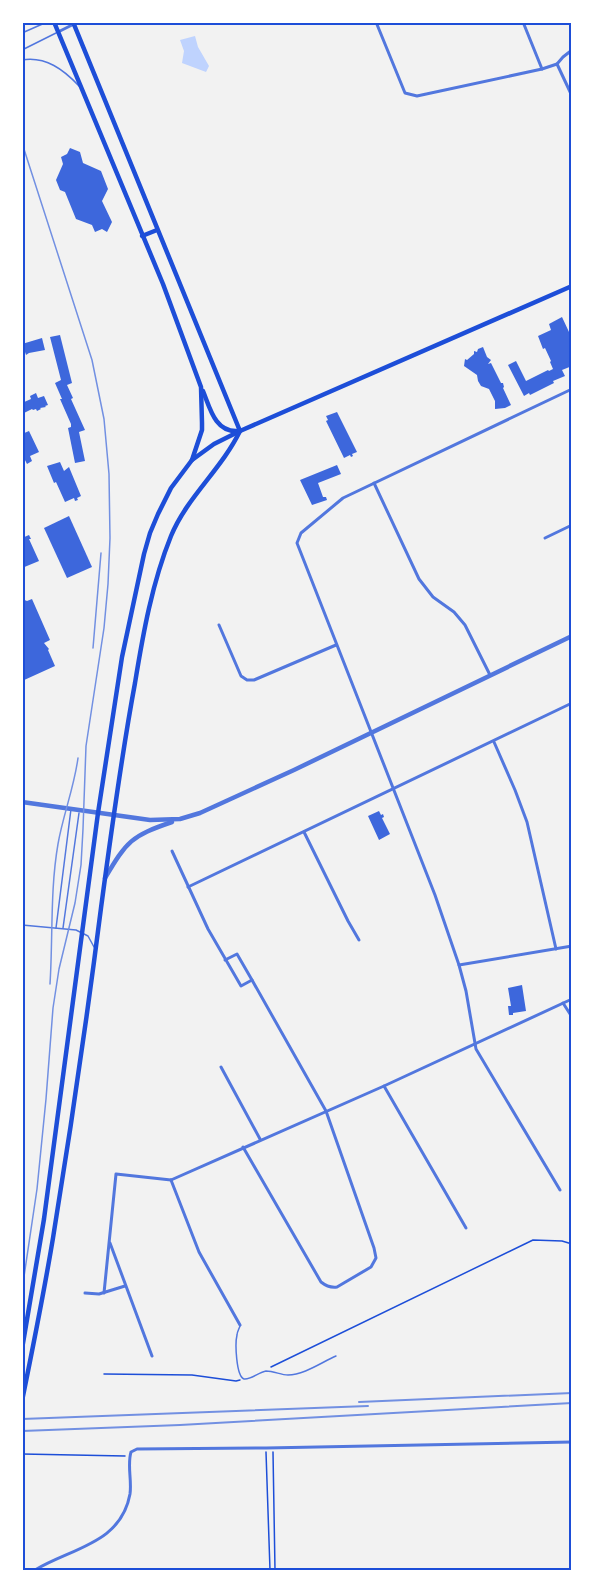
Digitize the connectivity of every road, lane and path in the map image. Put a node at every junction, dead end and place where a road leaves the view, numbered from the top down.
1 (47, 22) edge
2 (54, 22) edge
3 (376, 22) edge
4 (523, 22) edge
5 (75, 23) edge
6 (58, 32) junction
7 (22, 33) edge
8 (22, 50) edge
9 (572, 50) edge
10 (22, 60) edge
11 (557, 64) junction
12 (542, 69) junction
13 (81, 89) junction
14 (572, 96) edge
15 (157, 230) junction
16 (142, 237) junction
17 (572, 286) edge
18 (201, 387) junction
19 (572, 389) edge
20 (240, 431) junction
21 (192, 460) junction
22 (374, 483) junction
23 (572, 525) edge
24 (545, 538) dead end
25 (219, 625) dead end
26 (572, 636) edge
27 (336, 645) junction
28 (489, 675) junction
29 (570, 704) edge
30 (572, 711) edge
31 (370, 733) junction
32 (494, 741) junction
33 (393, 789) junction
34 (22, 802) edge
35 (71, 809) junction
36 (79, 811) junction
37 (98, 813) junction
38 (114, 815) junction
39 (180, 819) junction
40 (304, 832) junction
41 (172, 851) dead end
42 (105, 878) junction
43 (188, 887) junction
44 (22, 925) edge
45 (56, 928) junction
46 (63, 928) junction
47 (82, 932) junction
48 (359, 940) dead end
49 (572, 946) edge
50 (556, 949) junction
51 (95, 954) junction
52 (225, 960) junction
53 (459, 965) junction
54 (252, 980) junction
55 (572, 999) edge
56 (563, 1003) junction
57 (572, 1017) edge
58 (476, 1044) junction
59 (221, 1067) dead end
60 (384, 1086) junction
61 (326, 1111) junction
62 (260, 1139) junction
63 (243, 1147) junction
64 (171, 1180) junction
65 (560, 1190) dead end
66 (466, 1228) dead end
67 (110, 1241) junction
68 (572, 1244) edge
69 (125, 1286) junction
70 (85, 1293) dead end
71 (104, 1293) junction
72 (240, 1325) joint
73 (22, 1349) edge
74 (152, 1356) dead end
75 (336, 1356) dead end
76 (262, 1372) junction
77 (104, 1374) dead end
78 (244, 1378) junction
79 (22, 1401) edge
80 (572, 1442) edge
81 (266, 1448) junction
82 (273, 1448) junction
83 (22, 1454) edge
84 (129, 1456) junction
85 (36, 1570) edge
86 (270, 1570) edge
87 (275, 1570) edge

1 - 7 lane
2 - 6 main road
3 - 12 street
4 - 12 street
5 - 6 street
5 - 15 main road
6 - 8 lane
6 - 13 main road
9 - 11 street
10 - 13 lane
11 - 12 street
11 - 14 street
13 - 16 main road
15 - 16 main road
15 - 20 main road
16 - 18 main road
17 - 20 main road
18 - 20 main road
18 - 21 main road
19 - 22 street
20 - 21 main road
20 - 38 main road
21 - 37 main road
22 - 27 street
22 - 28 street
23 - 24 street
25 - 27 street
26 - 28 street
27 - 31 street
28 - 31 street
29 - 30 street
29 - 32 street
31 - 33 street
31 - 39 street
32 - 33 street
32 - 50 street
33 - 40 street
33 - 53 street
34 - 35 street
35 - 36 street
35 - 45 lane
36 - 37 street
36 - 46 lane
37 - 38 street
37 - 47 main road
38 - 39 street
38 - 42 main road
39 - 42 street
40 - 43 street
40 - 48 street
41 - 43 street
42 - 51 main road
43 - 52 street
44 - 45 lane
45 - 46 lane
46 - 47 lane
47 - 51 lane
47 - 73 main road
49 - 50 street
50 - 53 street
51 - 79 main road
52 - 54 street
52 - 54 street
53 - 58 street
54 - 61 street
55 - 56 street
56 - 57 street
56 - 58 street
58 - 60 street
58 - 65 street
59 - 62 street
60 - 61 street
60 - 66 street
61 - 62 street
61 - 63 street
62 - 63 street
63 - 64 street
64 - 67 street
64 - 72 street
67 - 69 street
67 - 71 street
68 - 76 path
69 - 71 street
69 - 74 street
70 - 71 street
72 - 78 lane
75 - 76 lane
76 - 78 lane
77 - 78 path
80 - 82 street
81 - 82 street
81 - 84 street
81 - 86 path
82 - 87 path
83 - 84 path
84 - 85 street

